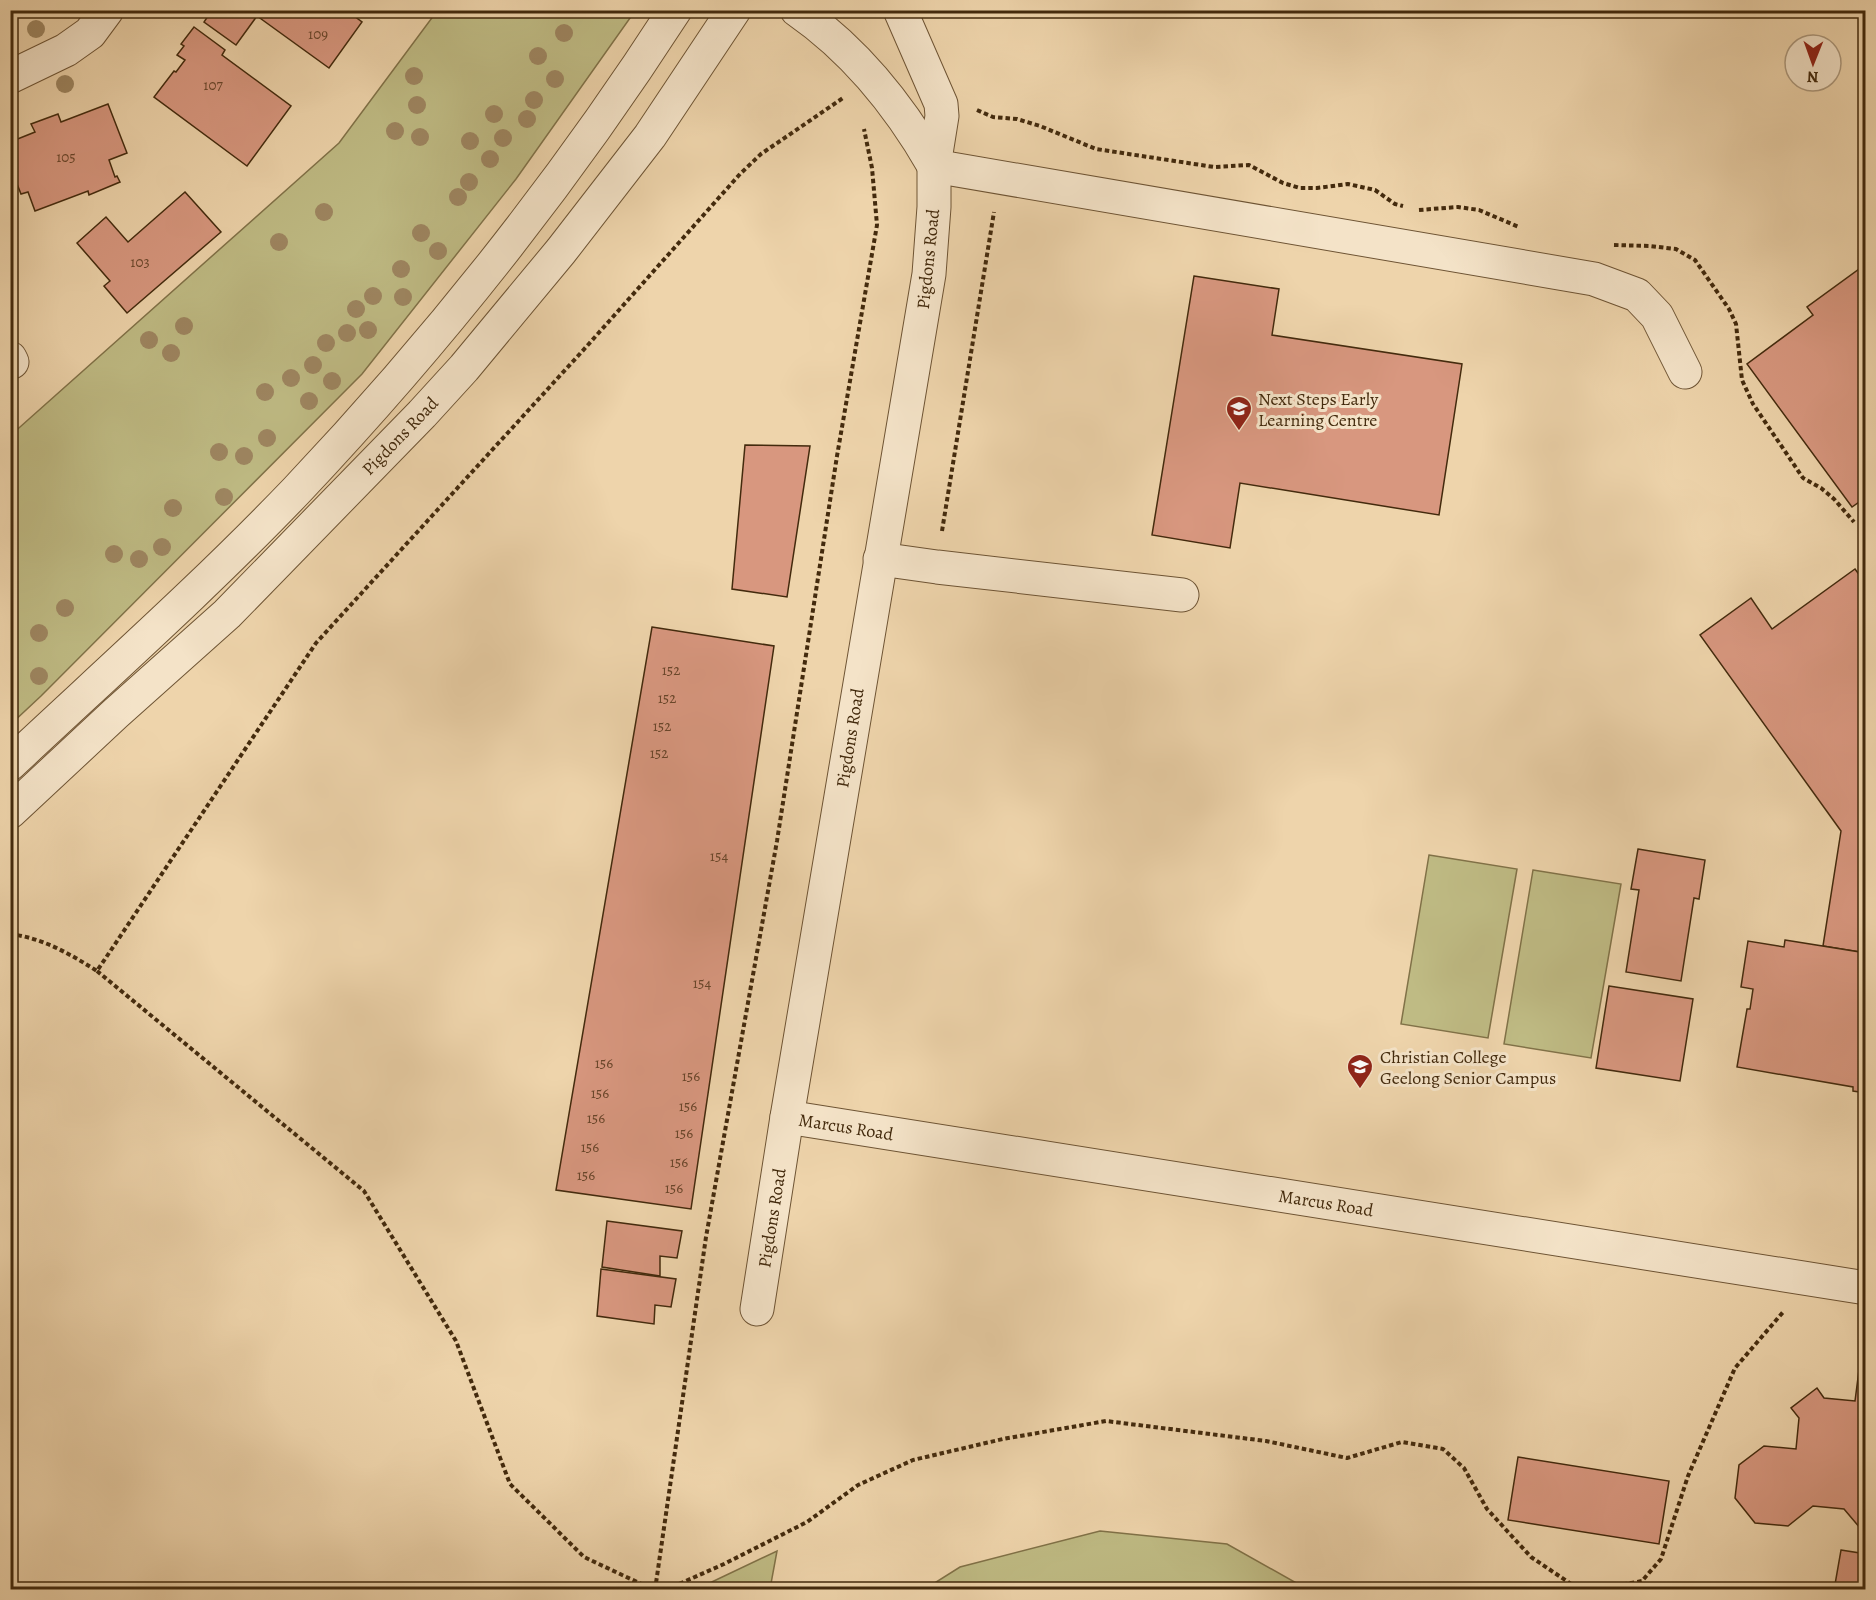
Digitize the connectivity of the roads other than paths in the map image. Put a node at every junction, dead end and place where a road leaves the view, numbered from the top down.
1 (107, 10) edge
2 (675, 10) edge
3 (734, 10) edge
4 (798, 10) edge
5 (900, 10) edge
6 (10, 77) edge
7 (934, 166) junction
8 (1684, 372) dead end
9 (880, 559) junction
10 (1182, 595) dead end
11 (10, 764) edge
12 (10, 812) edge
13 (787, 1117) junction
14 (1866, 1288) edge
15 (758, 1310) dead end

1 - 6 street
2 - 11 street
3 - 12 street, Pigdons Road
4 - 7 street
5 - 7 street, Pigdons Road
7 - 8 street
7 - 9 street, Pigdons Road
9 - 10 street
9 - 13 street, Pigdons Road
13 - 14 street, Marcus Road
13 - 15 street, Pigdons Road

